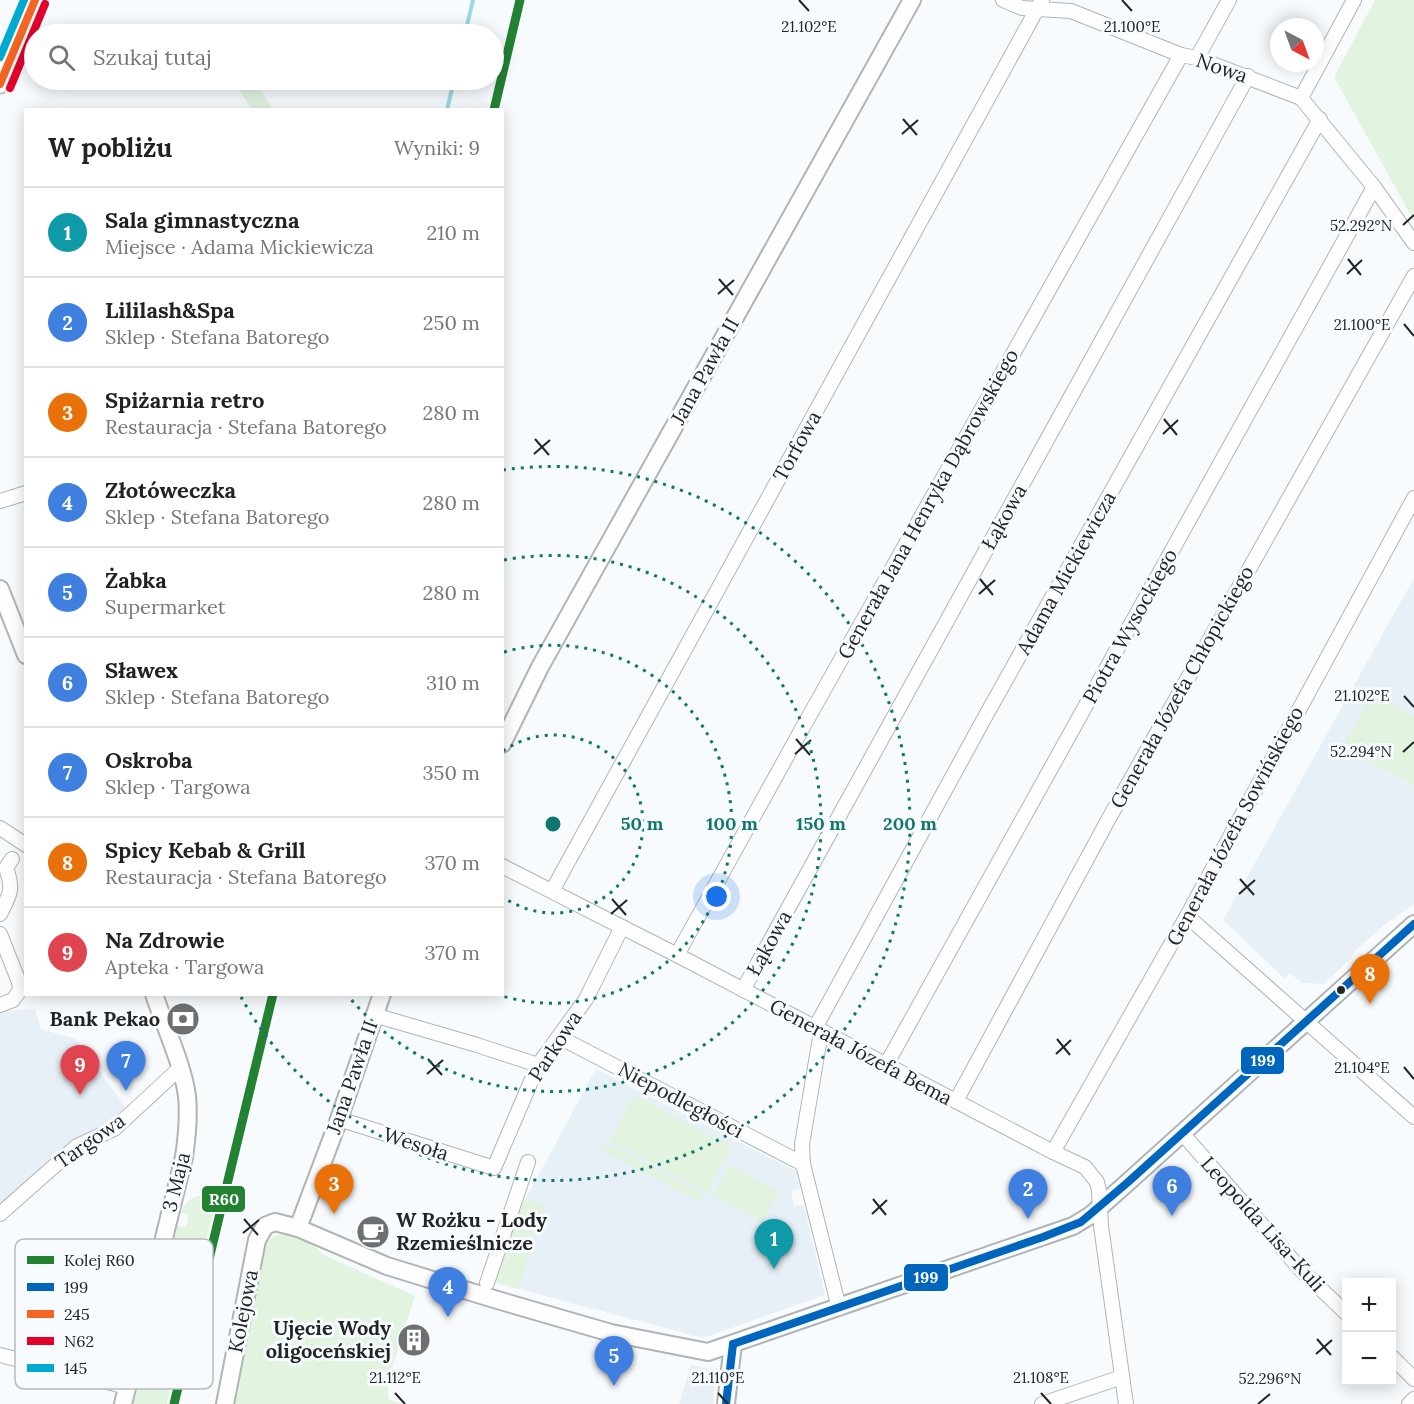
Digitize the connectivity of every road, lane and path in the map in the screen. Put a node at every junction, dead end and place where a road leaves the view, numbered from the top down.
1 (34, 0) edge
2 (912, 0) edge
3 (1003, 0) edge
4 (1229, 0) edge
5 (1354, 0) edge
6 (1040, 4) edge
7 (1181, 55) junction
8 (1197, 58) junction
9 (1248, 76) junction
10 (1, 79) edge
11 (1302, 98) junction
12 (1320, 119) junction
13 (1374, 187) junction
14 (1414, 243) edge
15 (1414, 276) edge
16 (24, 494) edge
17 (1414, 498) edge
18 (0, 501) edge
19 (0, 589) edge
20 (24, 650) edge
21 (504, 740) edge
22 (0, 828) edge
23 (24, 844) edge
24 (12, 859) dead end
25 (504, 867) edge
26 (552, 891) junction
27 (0, 914) edge
28 (1187, 916) junction
29 (1414, 924) edge
30 (622, 927) junction
31 (0, 934) edge
32 (677, 955) junction
33 (743, 990) junction
34 (155, 996) edge
35 (381, 996) edge
36 (0, 1005) edge
37 (374, 1015) junction
38 (1305, 1022) junction
39 (818, 1030) junction
40 (559, 1037) junction
41 (538, 1065) junction
42 (886, 1065) junction
43 (180, 1068) junction
44 (956, 1101) junction
45 (1414, 1117) edge
46 (339, 1119) junction
47 (1182, 1133) junction
48 (1053, 1152) junction
49 (528, 1162) dead end
50 (803, 1164) junction
51 (494, 1168) joint
52 (1100, 1206) junction
53 (0, 1214) edge
54 (298, 1228) junction
55 (164, 1239) edge
56 (487, 1283) dead end
57 (838, 1308) junction
58 (1342, 1308) edge
59 (733, 1344) junction
60 (0, 1355) edge
61 (15, 1359) edge
62 (1396, 1361) edge
63 (1122, 1377) junction
64 (1414, 1379) edge
65 (127, 1389) edge
66 (1414, 1399) edge
67 (123, 1404) edge
68 (225, 1404) edge
69 (726, 1404) edge
70 (1042, 1404) edge
71 (1126, 1404) edge
72 (1409, 1404) edge

1 - 10 main road
2 - 21 street, Jana Pawła II
3 - 6 street, Nowa
4 - 8 street
5 - 11 street
6 - 7 street, Nowa
6 - 26 street, Torfowa
7 - 8 street, Nowa
7 - 32 street, Generała Jana Henryka Dąbrowskiego
8 - 9 street, Nowa
9 - 11 street, Nowa
9 - 33 street, Łąkowa
11 - 12 street, Nowa
12 - 13 street, Nowa
12 - 39 street, Adama Mickiewicza
13 - 14 street, Nowa
13 - 42 street, Piotra Wysockiego
15 - 44 street, Generała Józefa Chłopickiego
16 - 18 street
17 - 28 street, Generała Józefa Sowińskiego
19 - 20 street
22 - 23 street
24 - 27 street
25 - 26 street, Generała Józefa Bema
26 - 30 street, Generała Józefa Bema
28 - 38 street
28 - 48 street, Generała Józefa Sowińskiego
29 - 38 street
30 - 32 street, Generała Józefa Bema
30 - 40 street, Parkowa
31 - 36 street
32 - 33 street, Generała Józefa Bema
33 - 39 street, Generała Józefa Bema
34 - 43 street, 3 Maja
35 - 37 street, Jana Pawła II
37 - 41 street
37 - 46 street, Jana Pawła II
38 - 45 street
38 - 47 street
39 - 42 street, Generała Józefa Bema
39 - 50 street, Adama Mickiewicza
40 - 41 street, Parkowa
40 - 50 street, Niepodległości
41 - 51 street, Parkowa
42 - 44 street, Generała Józefa Bema
43 - 53 street, Targowa
43 - 55 street, 3 Maja
44 - 48 street, Generała Józefa Bema
46 - 51 street, Wesoła
46 - 54 street, Jana Pawła II
47 - 52 street
47 - 58 street, Leopolda Lisa-Kuli
48 - 52 street, Generała Józefa Bema
49 - 56 street
50 - 57 street, Adama Mickiewicza
52 - 57 street
52 - 63 street, Generała Józefa Bema
54 - 59 street
54 - 68 street, Kolejowa
57 - 59 street
59 - 69 street
60 - 61 street
62 - 64 street
63 - 70 street
63 - 71 street, Generała Józefa Bema
65 - 67 street, 3 Maja
66 - 72 street

